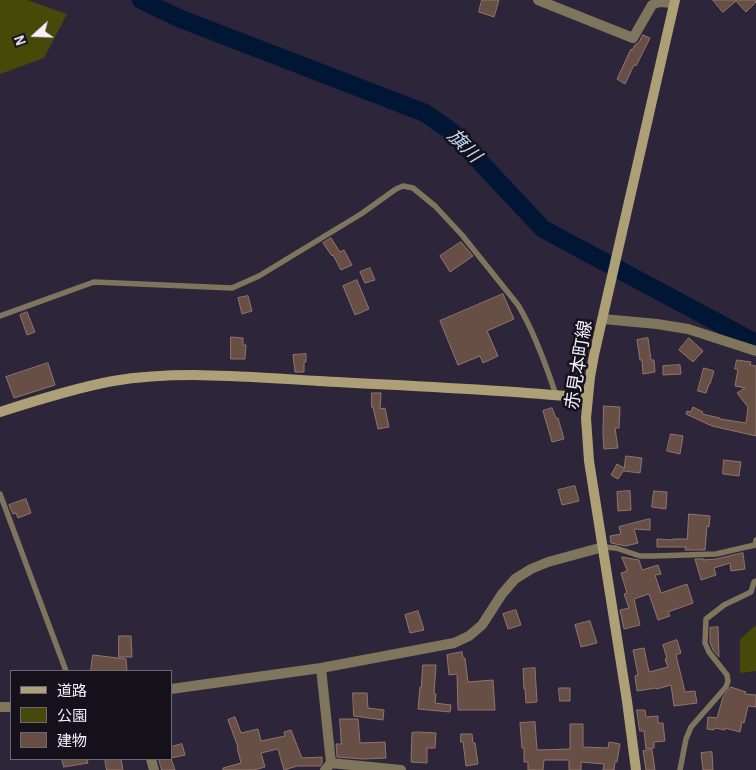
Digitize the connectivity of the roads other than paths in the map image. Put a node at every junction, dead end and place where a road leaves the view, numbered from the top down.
1 (538, 0) edge
2 (674, 1) edge
3 (0, 316) edge
4 (603, 319) junction
5 (756, 351) edge
6 (556, 395) junction
7 (587, 398) junction
8 (0, 412) edge
9 (0, 494) edge
10 (756, 540) edge
11 (603, 547) junction
12 (756, 581) edge
13 (321, 668) junction
14 (66, 670) edge
15 (172, 688) edge
16 (328, 767) edge
17 (402, 770) edge
18 (636, 770) edge
19 (680, 770) edge

1 - 2 street
2 - 4 main road, 赤見本町線
3 - 6 lane
4 - 5 street
4 - 7 main road, 赤見本町線
6 - 7 main road
6 - 8 main road
7 - 11 main road, 赤見本町線
9 - 14 lane
10 - 11 lane
11 - 13 street
11 - 18 main road, 赤見本町線
12 - 19 lane
13 - 15 street
13 - 16 street
16 - 17 street

